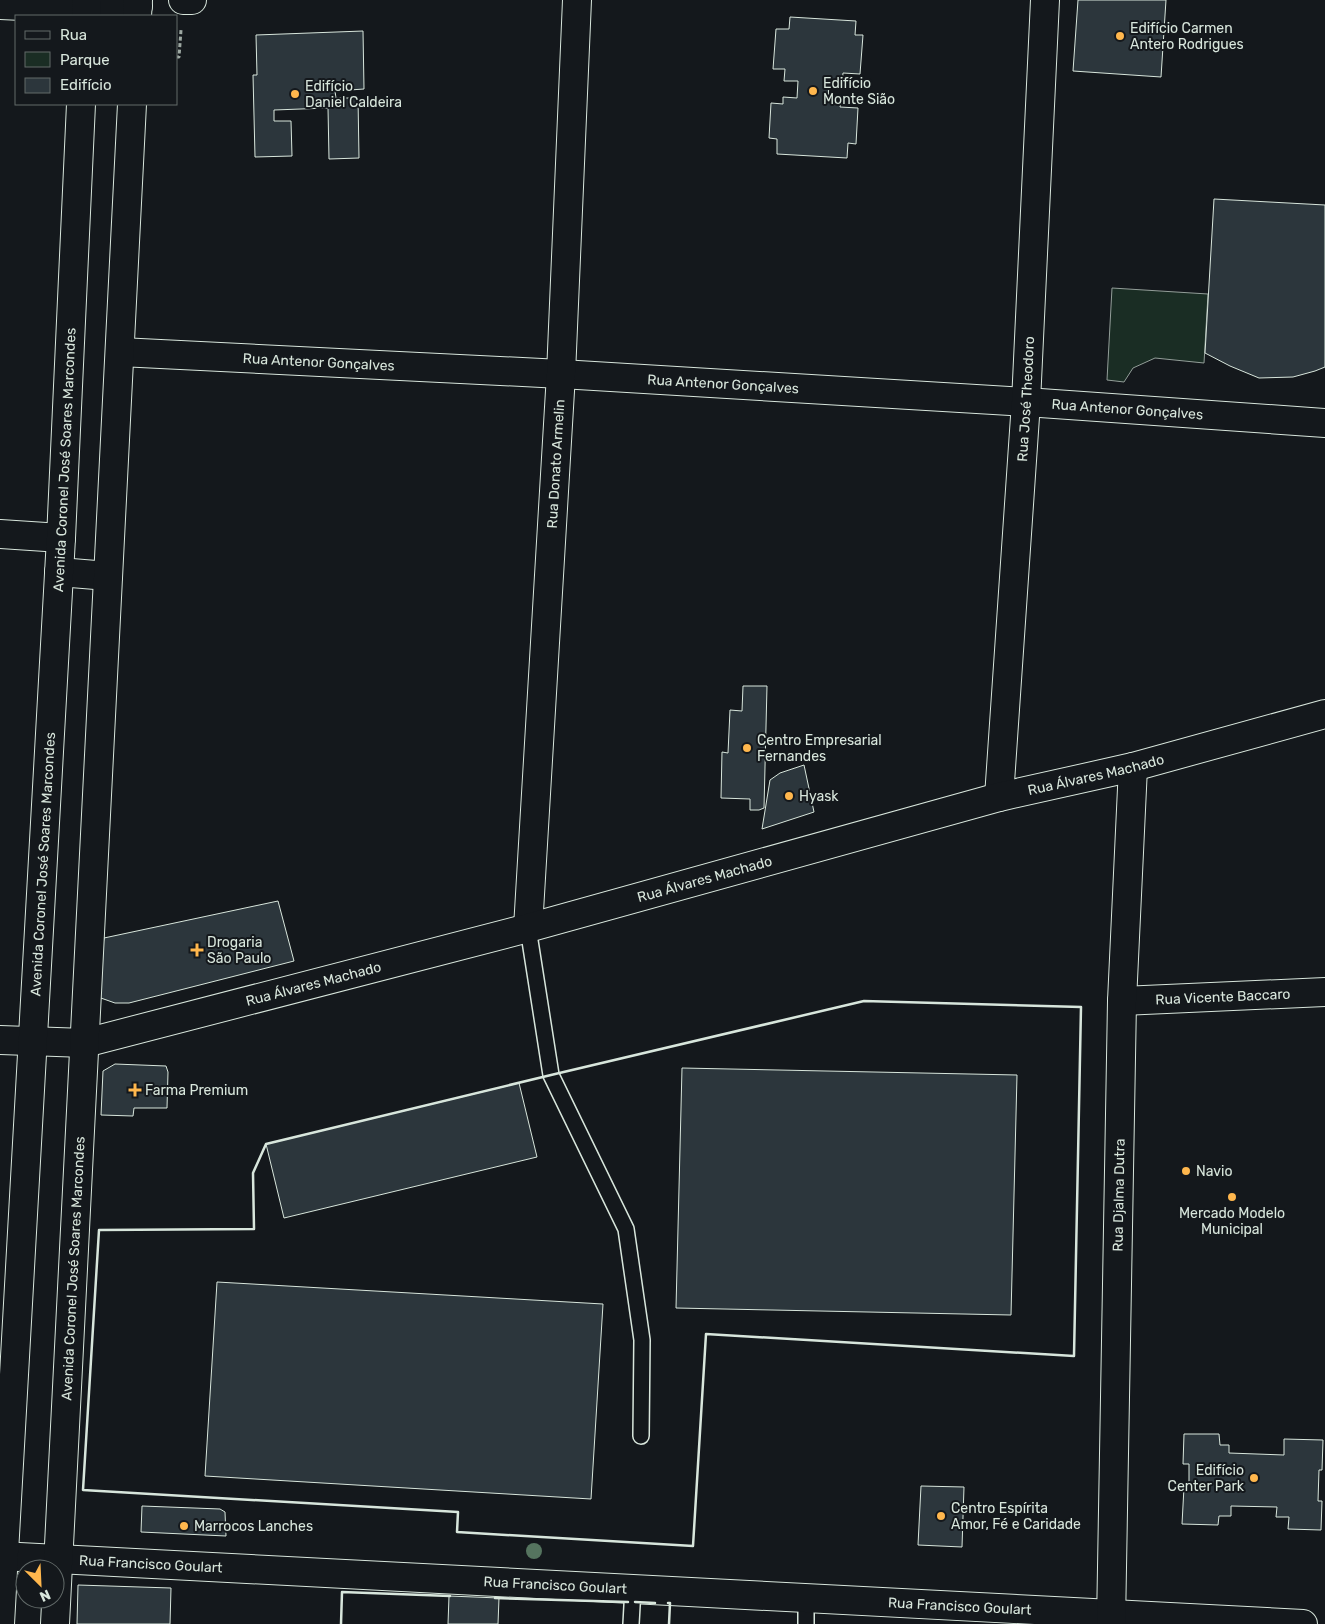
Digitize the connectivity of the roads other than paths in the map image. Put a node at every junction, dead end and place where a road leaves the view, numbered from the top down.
1 (183, 0) edge
2 (192, 0) edge
3 (577, 0) edge
4 (1045, 0) edge
5 (0, 5) edge
6 (138, 7) edge
7 (87, 9) edge
8 (81, 105) edge
9 (132, 105) edge
10 (120, 352) junction
11 (561, 374) junction
12 (1026, 402) junction
13 (1325, 423) edge
14 (0, 534) edge
15 (61, 538) junction
16 (59, 572) junction
17 (108, 576) junction
18 (1325, 714) edge
19 (1133, 767) junction
20 (999, 797) junction
21 (528, 928) junction
22 (1325, 992) edge
23 (1122, 1001) junction
24 (0, 1040) edge
25 (32, 1041) junction
26 (85, 1043) junction
27 (641, 1436) dead end
28 (2, 1556) edge
29 (58, 1558) junction
30 (633, 1588) junction
31 (806, 1611) edge
32 (1111, 1619) edge
33 (0, 1624) edge
34 (55, 1624) edge
35 (632, 1624) edge
36 (1303, 1624) edge

1 - 2 street
3 - 11 street, Rua Donato Armelin
4 - 12 street, Rua José Theodoro
5 - 7 street
6 - 7 street
8 - 15 street, Avenida Coronel José Soares Marcondes
9 - 10 street, Avenida Coronel José Soares Marcondes
10 - 11 street, Rua Antenor Gonçalves
10 - 17 street, Avenida Coronel José Soares Marcondes
11 - 12 street, Rua Antenor Gonçalves
11 - 21 street, Rua Donato Armelin
12 - 13 street, Rua Antenor Gonçalves
12 - 20 street, Rua José Theodoro
14 - 15 street
15 - 16 street, Avenida Coronel José Soares Marcondes
16 - 17 street
16 - 25 street, Avenida Coronel José Soares Marcondes
17 - 26 street, Avenida Coronel José Soares Marcondes
18 - 19 street, Rua Álvares Machado
19 - 20 street, Rua Álvares Machado
19 - 23 street, Rua Djalma Dutra
20 - 21 street, Rua Álvares Machado
21 - 26 street, Rua Álvares Machado
21 - 27 lane
22 - 23 street, Rua Vicente Baccaro
23 - 32 street, Rua Djalma Dutra
24 - 25 street, Rua Álvares Machado
25 - 26 street, Rua Álvares Machado
25 - 28 street, Avenida Coronel José Soares Marcondes
26 - 29 street, Avenida Coronel José Soares Marcondes
28 - 29 street, Rua Francisco Goulart
28 - 33 street, Avenida Coronel José Soares Marcondes
29 - 30 street, Rua Francisco Goulart
29 - 34 street, Avenida Coronel José Soares Marcondes
30 - 31 street, Rua Francisco Goulart
30 - 35 lane
31 - 32 street, Rua Francisco Goulart
32 - 36 street, Rua Francisco Goulart

